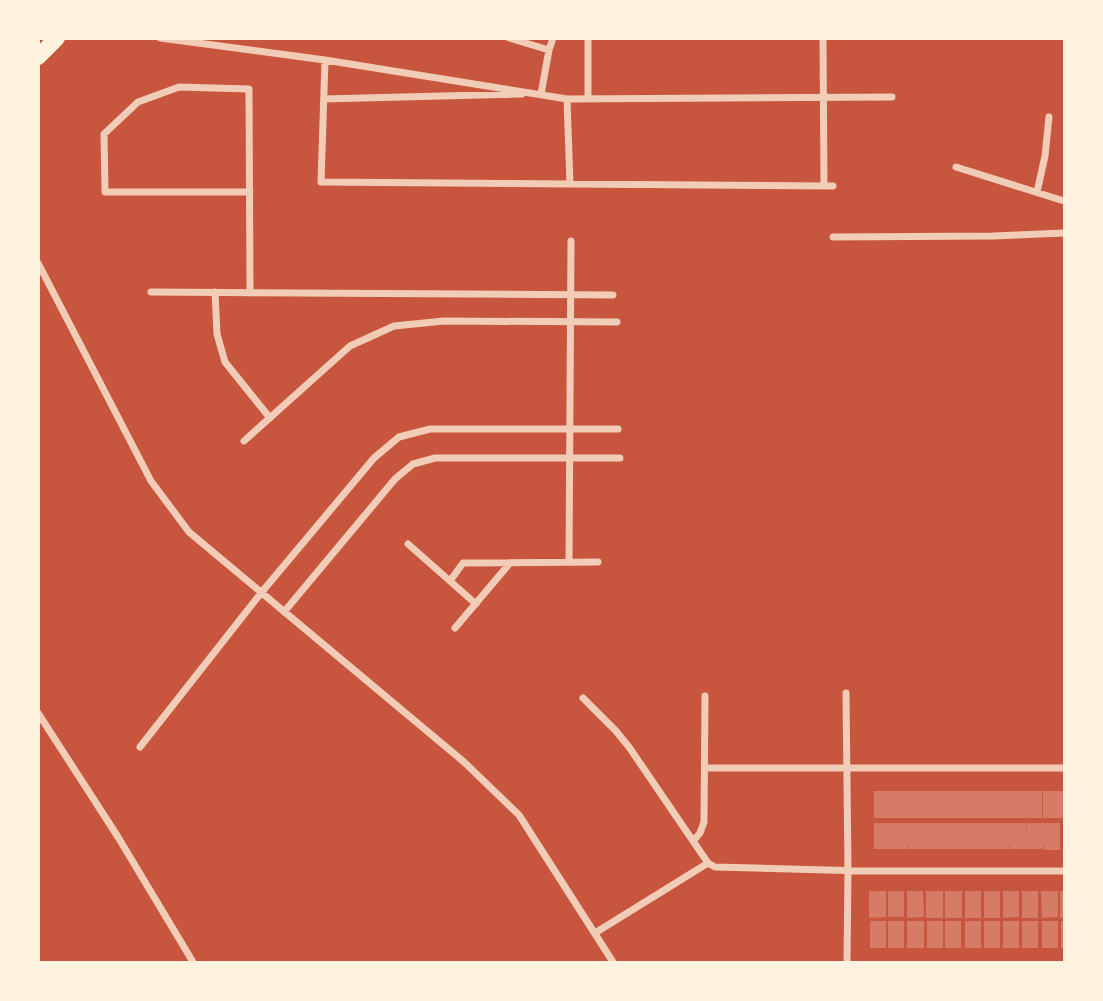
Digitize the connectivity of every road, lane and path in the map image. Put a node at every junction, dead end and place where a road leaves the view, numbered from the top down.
1 (57, 38) edge
2 (160, 38) edge
3 (509, 38) edge
4 (553, 38) edge
5 (588, 38) edge
6 (823, 38) edge
7 (549, 50) junction
8 (38, 57) edge
9 (325, 60) junction
10 (541, 94) junction
11 (892, 97) dead end
12 (824, 98) junction
13 (324, 99) junction
14 (567, 99) junction
15 (588, 99) junction
16 (1049, 117) dead end
17 (956, 167) dead end
18 (570, 184) junction
19 (250, 192) junction
20 (1037, 192) junction
21 (1065, 201) edge
22 (1065, 233) edge
23 (833, 237) dead end
24 (571, 241) dead end
25 (38, 262) edge
26 (151, 292) dead end
27 (215, 292) junction
28 (250, 293) junction
29 (570, 295) junction
30 (613, 295) dead end
31 (570, 321) junction
32 (617, 322) dead end
33 (270, 418) junction
34 (570, 429) junction
35 (618, 429) dead end
36 (244, 441) dead end
37 (569, 458) junction
38 (620, 458) dead end
39 (408, 544) dead end
40 (569, 562) junction
41 (598, 562) dead end
42 (510, 563) junction
43 (450, 581) junction
44 (261, 593) junction
45 (476, 604) junction
46 (284, 612) junction
47 (455, 628) dead end
48 (846, 693) dead end
49 (705, 696) dead end
50 (583, 698) dead end
51 (38, 713) edge
52 (141, 747) dead end
53 (705, 768) junction
54 (1065, 768) edge
55 (846, 769) junction
56 (694, 840) junction
57 (708, 863) junction
58 (848, 870) junction
59 (1065, 871) edge
60 (595, 933) junction
61 (193, 962) edge
62 (614, 962) edge
63 (847, 962) edge

1 - 8 main road
2 - 9 street
3 - 7 street
4 - 7 street
5 - 15 street
6 - 12 street
7 - 10 street
9 - 10 street
9 - 13 street
10 - 13 street
10 - 14 street
11 - 12 street
12 - 15 street
12 - 18 street
13 - 18 street
14 - 15 street
14 - 18 street
16 - 20 street
17 - 20 street
19 - 19 street
19 - 28 street
20 - 21 street
22 - 23 street
24 - 29 street
25 - 44 street
26 - 27 street
27 - 28 street
27 - 33 street
28 - 29 street
29 - 30 street
29 - 31 street
31 - 32 street
31 - 33 street
31 - 34 street
33 - 36 street
34 - 35 street
34 - 37 street
34 - 44 street
37 - 38 street
37 - 40 street
37 - 46 street
39 - 43 street
40 - 41 street
40 - 42 street
42 - 43 street
42 - 45 street
43 - 45 street
44 - 46 street
44 - 52 street
45 - 47 street
46 - 60 street
48 - 55 street
49 - 53 street
50 - 56 street
51 - 61 street
53 - 55 street
53 - 56 street
54 - 55 street
55 - 58 street
56 - 57 street
57 - 58 street
57 - 60 street
58 - 59 street
58 - 63 street
60 - 62 street

